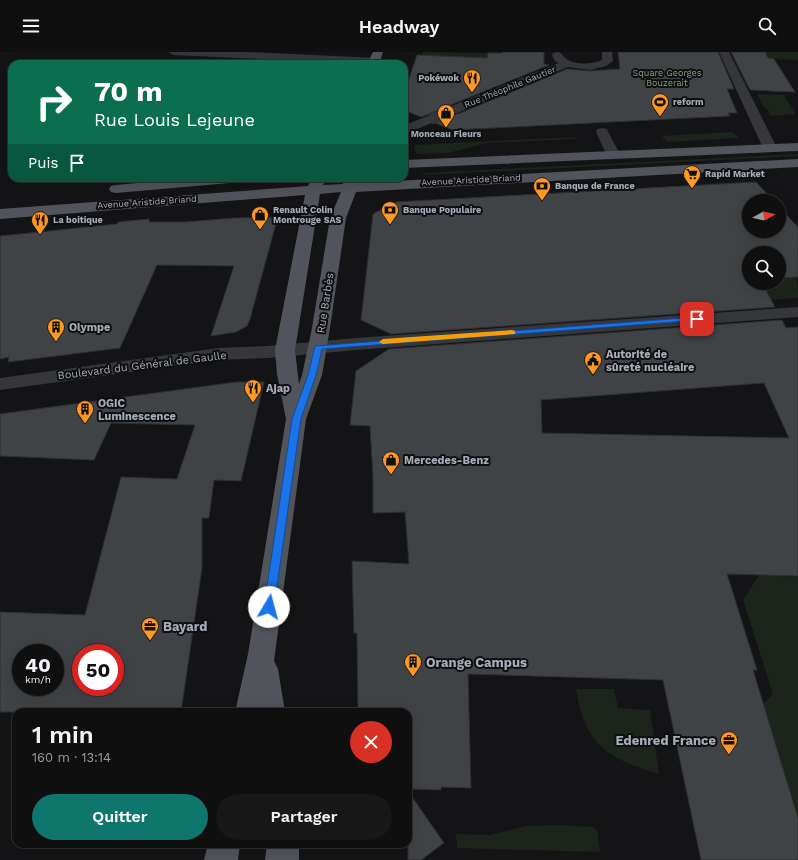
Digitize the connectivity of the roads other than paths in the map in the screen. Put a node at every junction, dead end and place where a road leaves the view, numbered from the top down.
1 (173, 52) edge
2 (557, 52) edge
3 (606, 52) edge
4 (724, 52) edge
5 (376, 59) edge
6 (567, 64) junction
7 (453, 110) tunnel mouth
8 (430, 119) tunnel mouth
9 (410, 128) dead end
10 (602, 132) dead end
11 (798, 147) edge
12 (770, 148) junction
13 (613, 154) junction
14 (798, 163) edge
15 (408, 164) edge
16 (408, 172) edge
17 (408, 179) edge
18 (197, 182) edge
19 (318, 182) edge
20 (350, 182) edge
21 (99, 191) dead end
22 (84, 193) dead end
23 (0, 202) edge
24 (0, 214) edge
25 (798, 312) edge
26 (318, 347) junction
27 (285, 350) junction
28 (0, 384) edge
29 (296, 419) junction
30 (262, 654) junction
31 (251, 708) edge
32 (269, 708) edge
33 (223, 848) edge
34 (283, 848) edge
35 (221, 860) edge
36 (282, 860) edge

1 - 5 street
2 - 6 street, Rue Théophile Gautier
3 - 6 street, Rue Théophile Gautier
4 - 12 street
6 - 7 street, Rue Théophile Gautier
8 - 9 street
10 - 13 street
11 - 12 main road, Avenue Aristide Briand
12 - 13 main road, Avenue Aristide Briand
13 - 15 main road, Avenue Aristide Briand
13 - 16 main road
14 - 17 main road, Avenue Aristide Briand
18 - 21 main road, Avenue Aristide Briand
19 - 24 main road, Avenue Aristide Briand
19 - 27 main road, Rue Barbès
20 - 26 main road, Rue Barbès
22 - 23 main road, Avenue Aristide Briand
25 - 26 street, Boulevard du Général de Gaulle
26 - 27 street, Boulevard du Général de Gaulle
26 - 29 main road, Rue Barbès
27 - 28 street, Boulevard du Général de Gaulle
27 - 29 main road, Rue Barbès
29 - 30 main road, Rue Barbès
30 - 31 main road, Rue Barbès
30 - 32 main road, Rue Barbès
33 - 35 main road
34 - 36 main road

